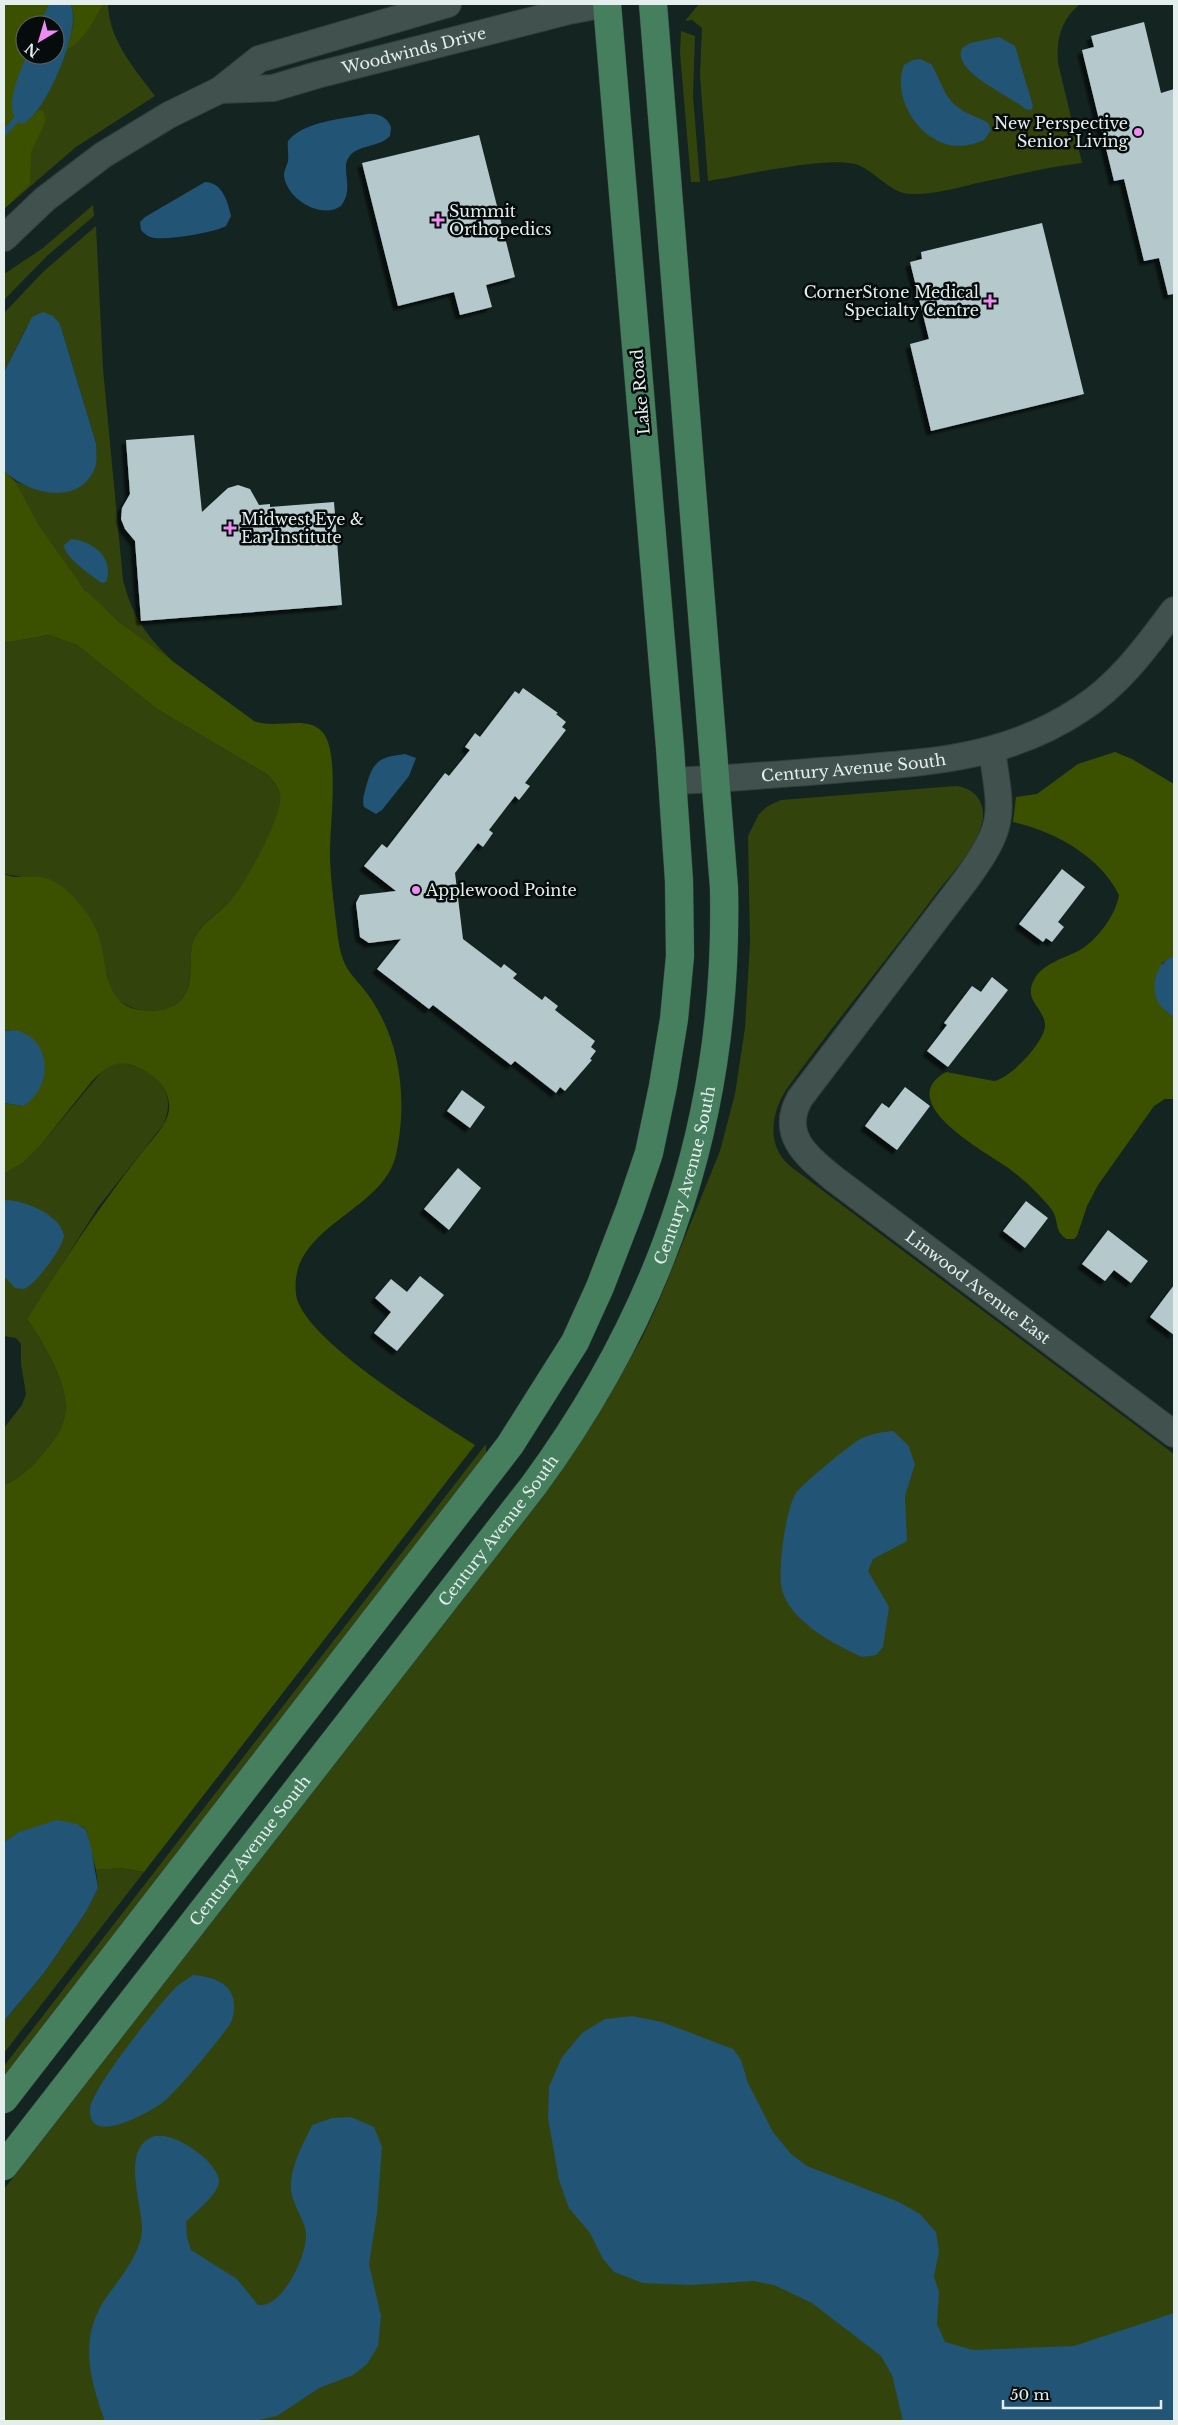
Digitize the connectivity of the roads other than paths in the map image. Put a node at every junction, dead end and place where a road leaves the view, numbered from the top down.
1 (448, 4) edge
2 (607, 4) edge
3 (653, 4) edge
4 (220, 90) junction
5 (4, 238) edge
6 (1174, 610) edge
7 (992, 750) junction
8 (716, 780) junction
9 (672, 781) junction
10 (1174, 1434) edge
11 (4, 2099) edge
12 (8, 2151) edge

1 - 4 street, Woodwinds Drive
2 - 4 street, Woodwinds Drive
2 - 9 main road, Lake Road
3 - 8 main road
4 - 5 street, Woodwinds Drive
6 - 7 street, Century Avenue South
7 - 8 street, Century Avenue South
7 - 10 street, Linwood Avenue East
8 - 9 street, Century Avenue South
8 - 12 main road, Century Avenue South
9 - 11 main road

